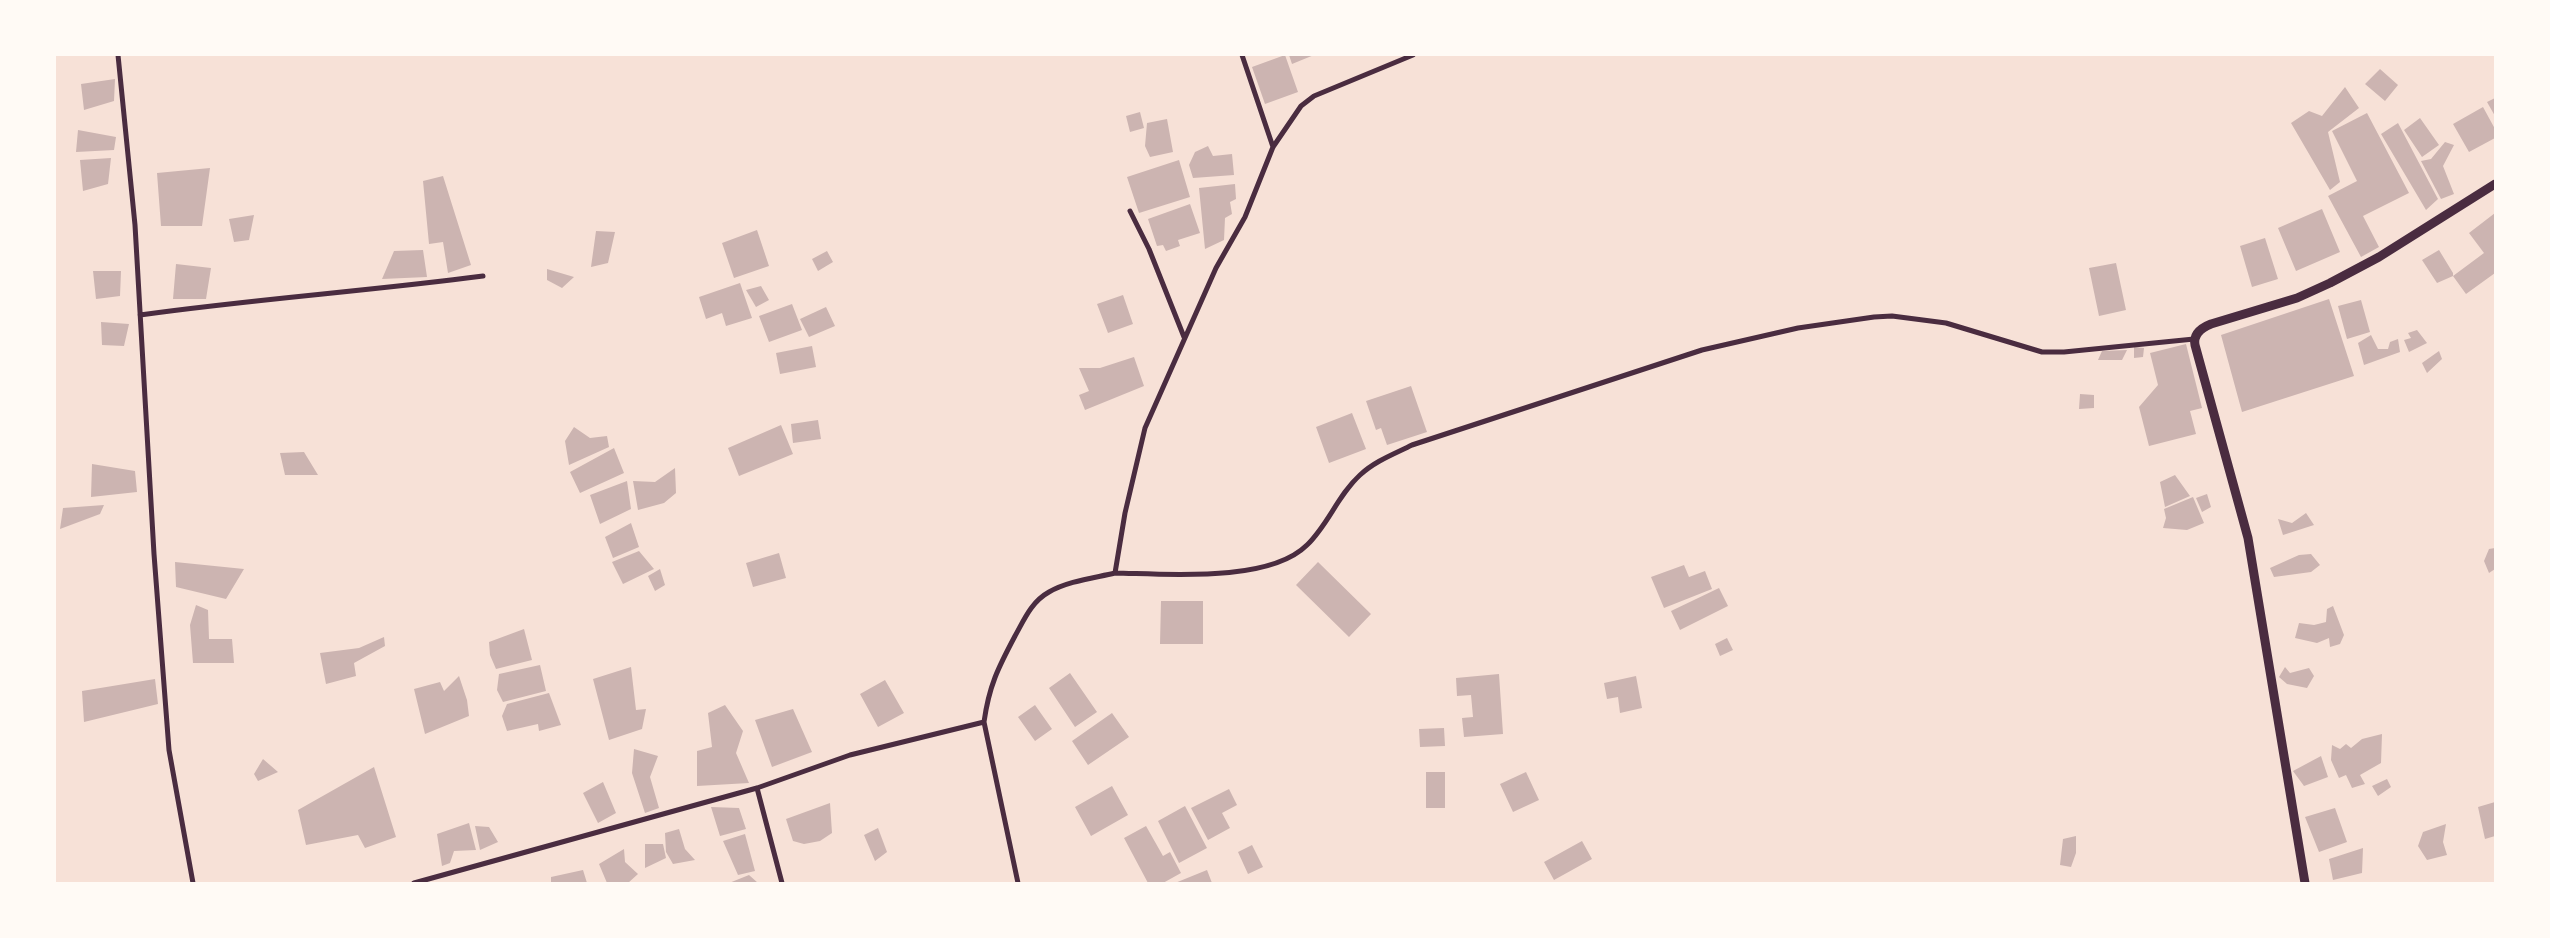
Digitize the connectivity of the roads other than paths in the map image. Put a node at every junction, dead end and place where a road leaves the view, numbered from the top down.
1 (118, 55) edge
2 (1242, 55) edge
3 (1413, 55) edge
4 (1273, 147) junction
5 (2495, 184) edge
6 (1130, 211) dead end
7 (483, 276) dead end
8 (140, 315) junction
9 (1184, 337) junction
10 (2194, 339) junction
11 (1115, 573) junction
12 (984, 722) junction
13 (757, 788) junction
14 (192, 883) edge
15 (414, 883) edge
16 (782, 883) edge
17 (1018, 883) edge
18 (2305, 883) edge

1 - 8 street
2 - 4 street
3 - 4 street
4 - 9 street
5 - 10 street
6 - 9 street
7 - 8 street
8 - 14 street
9 - 11 street
10 - 11 street
10 - 18 street
11 - 12 street
12 - 13 street
12 - 17 street
13 - 15 street
13 - 16 street

